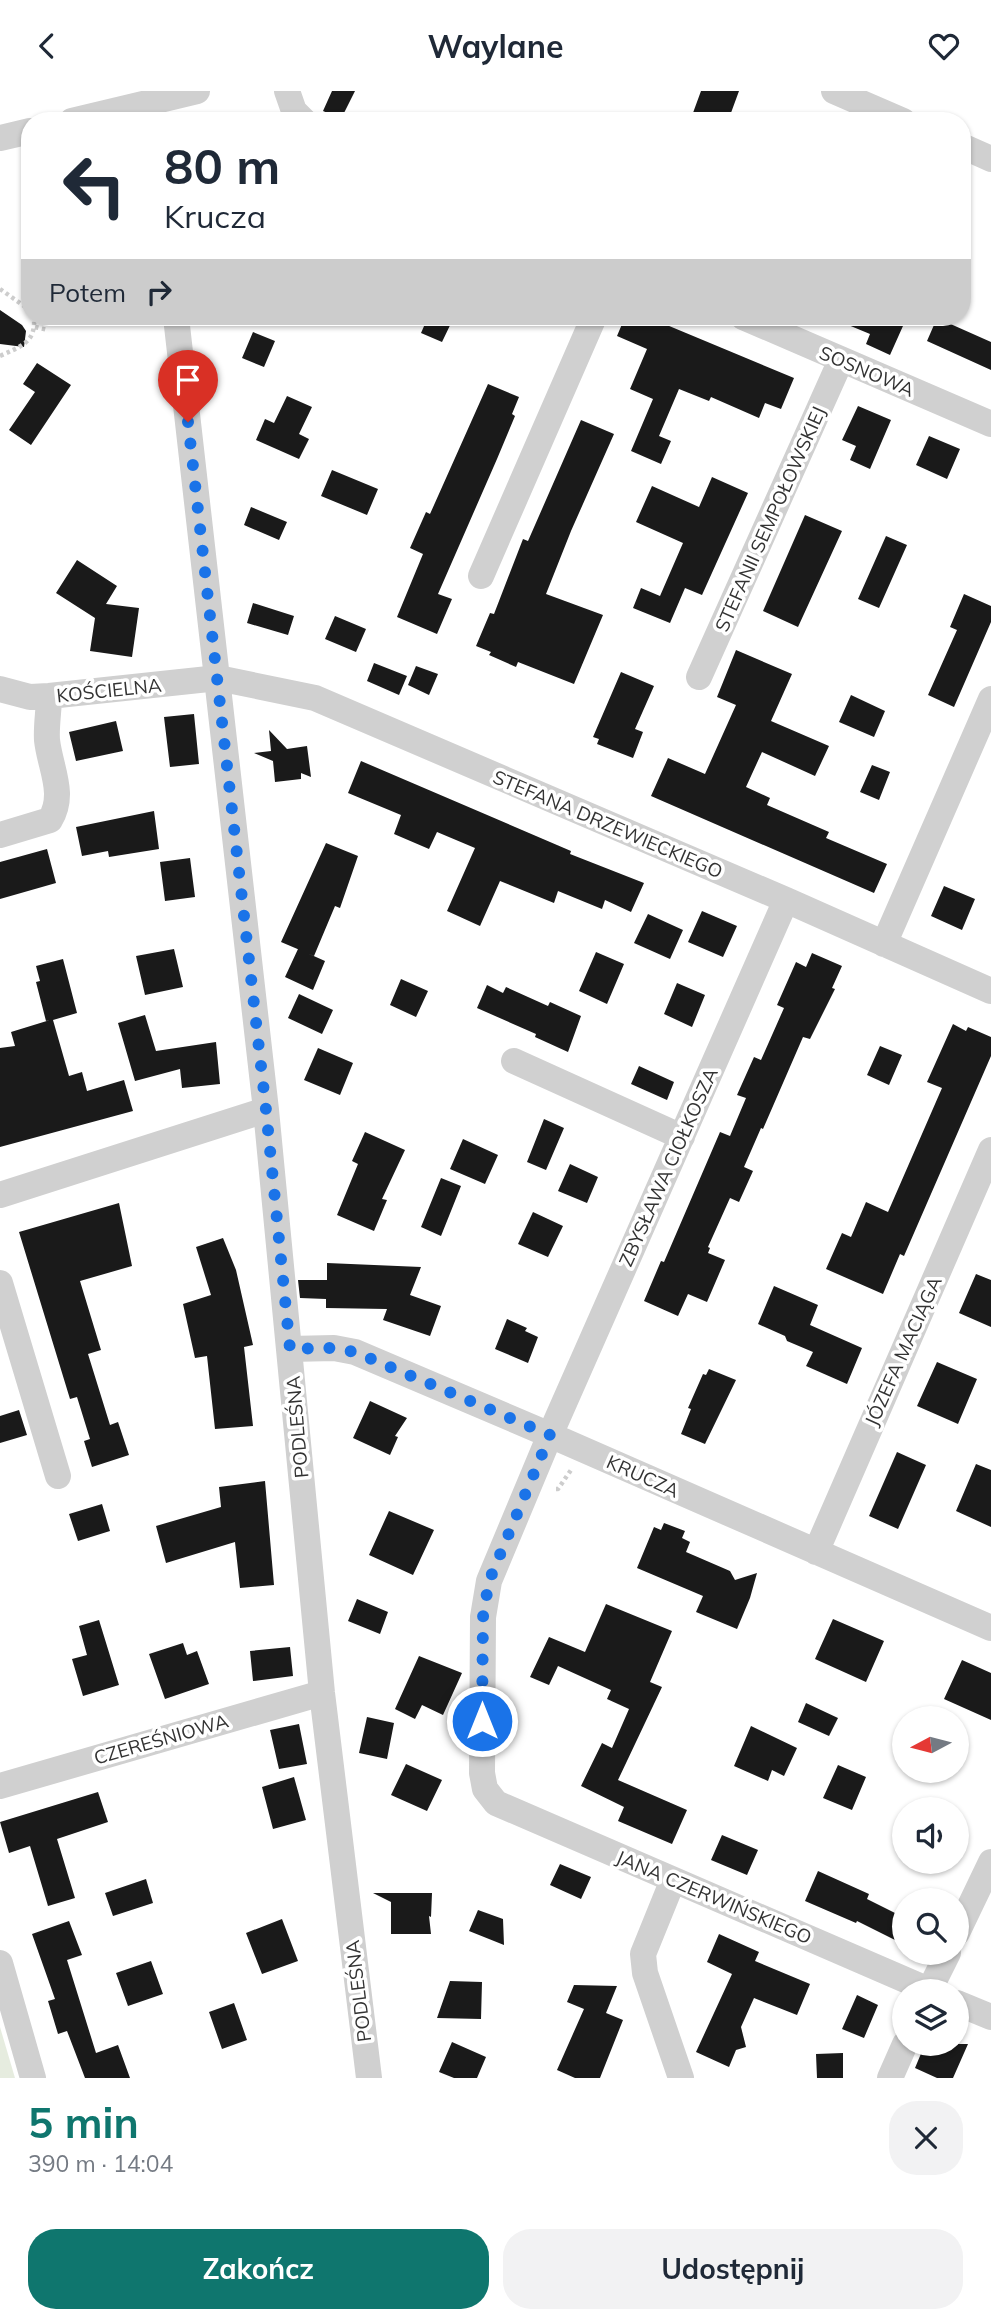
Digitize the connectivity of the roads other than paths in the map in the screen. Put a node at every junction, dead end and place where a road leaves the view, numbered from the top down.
1 (197, 91) edge
2 (287, 91) edge
3 (834, 91) edge
4 (139, 106) edge
5 (112, 112) edge
6 (295, 112) edge
7 (882, 112) edge
8 (21, 133) edge
9 (0, 138) edge
10 (971, 150) edge
11 (991, 159) edge
12 (177, 326) edge
13 (590, 326) edge
14 (764, 326) edge
15 (841, 360) junction
16 (991, 424) edge
17 (481, 576) dead end
18 (699, 677) dead end
19 (218, 678) junction
20 (0, 689) edge
21 (49, 696) junction
22 (991, 699) edge
23 (0, 835) edge
24 (786, 900) junction
25 (884, 944) junction
26 (991, 991) edge
27 (514, 1061) dead end
28 (266, 1110) junction
29 (682, 1137) junction
30 (991, 1150) edge
31 (0, 1195) edge
32 (0, 1283) edge
33 (290, 1349) junction
34 (550, 1435) junction
35 (58, 1476) dead end
36 (816, 1552) junction
37 (991, 1628) edge
38 (322, 1693) junction
39 (0, 1786) edge
40 (496, 1803) joint
41 (991, 1862) edge
42 (673, 1880) junction
43 (969, 1908) edge
44 (0, 1963) edge
45 (902, 1979) edge
46 (969, 2008) edge
47 (991, 2017) edge
48 (900, 2056) edge
49 (33, 2078) edge
50 (369, 2078) edge
51 (681, 2078) edge
52 (890, 2078) edge

1 - 4 street
2 - 6 street
3 - 7 street
4 - 5 street
8 - 9 street
10 - 11 street
12 - 19 street, PODLEŚNA
13 - 17 street
14 - 15 street, SOSNOWA
15 - 16 street, SOSNOWA
15 - 18 street, STEFANII SEMPOŁOWSKIEJ
19 - 21 street, KOŚCIELNA
19 - 24 street, STEFANA DRZEWIECKIEGO
19 - 28 street, PODLEŚNA
20 - 21 street, KOŚCIELNA
21 - 23 street
22 - 25 street
24 - 25 street, STEFANA DRZEWIECKIEGO
24 - 29 street, ZBYSŁAWA CIOŁKOSZA
25 - 26 street, STEFANA DRZEWIECKIEGO
27 - 29 street
28 - 31 street
28 - 33 street, PODLEŚNA
29 - 34 street, ZBYSŁAWA CIOŁKOSZA
30 - 36 street, JÓZEFA MACIĄGA
32 - 35 street
33 - 34 street, KRUCZA
33 - 38 street, PODLEŚNA
34 - 36 street, KRUCZA
34 - 40 street, ZBYSŁAWA CIOŁKOSZA
36 - 37 street, KRUCZA
38 - 39 street, CZEREŚNIOWA
38 - 50 street, PODLEŚNA
40 - 42 street, JANA CZERWIŃSKIEGO
41 - 43 street
42 - 45 street, JANA CZERWIŃSKIEGO
42 - 51 street
44 - 49 street
46 - 47 street
48 - 52 street

